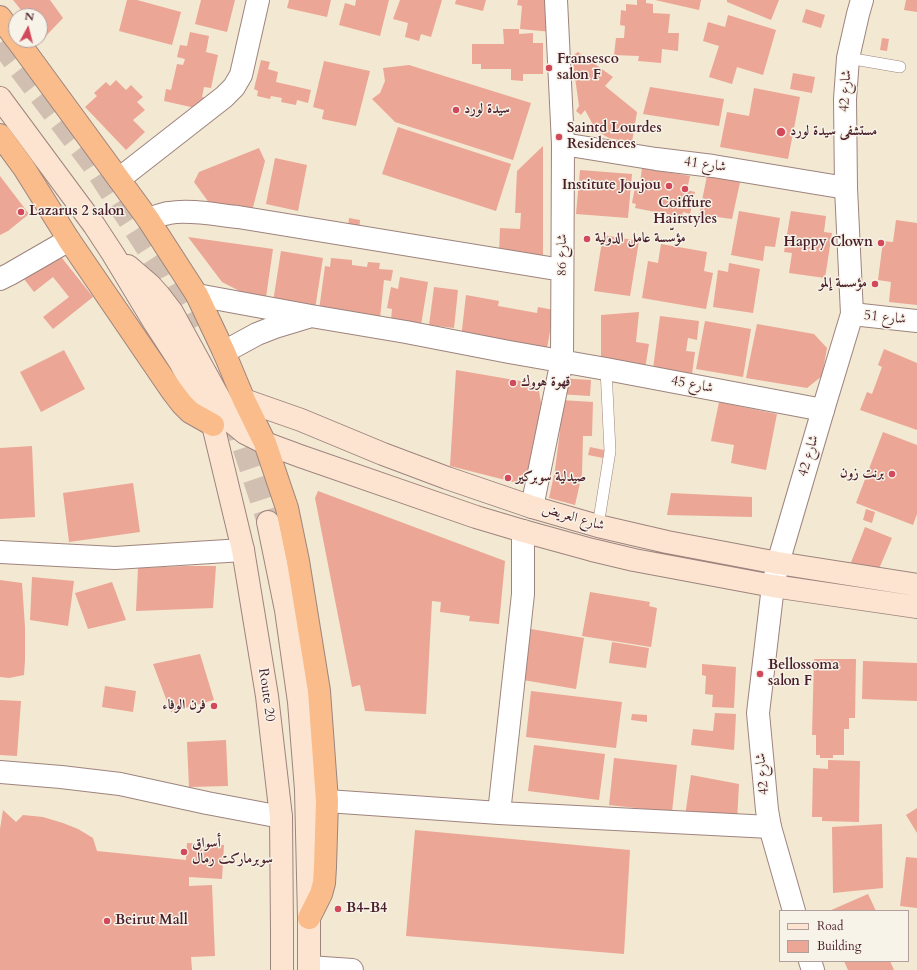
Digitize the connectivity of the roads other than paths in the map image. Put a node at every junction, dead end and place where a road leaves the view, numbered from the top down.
1 (258, 0) edge
2 (556, 0) edge
3 (862, 0) edge
4 (0, 17) edge
5 (8, 28) edge
6 (23, 48) edge
7 (848, 58) junction
8 (900, 67) dead end
9 (0, 98) edge
10 (0, 135) edge
11 (563, 144) junction
12 (118, 179) junction
13 (846, 188) junction
14 (148, 219) junction
15 (68, 240) junction
16 (113, 254) junction
17 (562, 270) junction
18 (0, 279) edge
19 (197, 295) junction
20 (852, 314) junction
21 (311, 316) junction
22 (917, 321) edge
23 (224, 352) junction
24 (562, 360) junction
25 (606, 369) junction
26 (244, 400) junction
27 (823, 410) junction
28 (213, 425) junction
29 (265, 443) junction
30 (532, 507) junction
31 (268, 522) tunnel mouth
32 (598, 526) junction
33 (523, 531) junction
34 (243, 550) junction
35 (0, 552) edge
36 (778, 563) junction
37 (917, 585) edge
38 (773, 586) junction
39 (917, 607) edge
40 (0, 772) edge
41 (327, 801) junction
42 (499, 813) junction
43 (280, 817) junction
44 (770, 828) junction
45 (794, 910) edge
46 (309, 918) junction
47 (309, 968) edge
48 (282, 970) edge
49 (352, 970) edge

1 - 12 street
2 - 11 street, شارع 86
3 - 7 street, شارع 42
4 - 5 highway
6 - 12 highway
7 - 8 lane
7 - 13 street, شارع 42
9 - 16 main road
10 - 15 highway
11 - 13 street, شارع 41
11 - 17 street, شارع 86
12 - 14 highway
13 - 20 street, شارع 42
14 - 17 street
14 - 19 highway
15 - 18 street
15 - 28 highway
16 - 28 main road, Route 20
16 - 29 main road, شارع العريض
17 - 24 street, شارع 86
19 - 21 street, شارع 45
19 - 23 highway
20 - 22 street, شارع 51
20 - 27 street, شارع 42
21 - 23 street
21 - 24 street, شارع 45
23 - 26 highway
24 - 25 street, شارع 45
24 - 30 street, شارع 86
25 - 27 street, شارع 45
25 - 32 lane
26 - 29 highway
26 - 30 main road, شارع العريض
27 - 36 street, شارع 42
28 - 34 main road, Route 20
29 - 33 main road, شارع العريض
29 - 41 highway
30 - 32 main road, شارع العريض
31 - 46 main road
32 - 36 main road, شارع العريض
33 - 38 main road, شارع العريض
33 - 42 street
34 - 35 street
34 - 43 main road, Route 20
36 - 37 main road, شارع العريض
36 - 38 street, شارع 42
38 - 39 main road, شارع العريض
38 - 44 street, شارع 42
40 - 43 street
41 - 42 street
41 - 46 highway
42 - 44 street
43 - 48 main road, Route 20
44 - 45 street, شارع 42
46 - 47 main road
47 - 49 street

